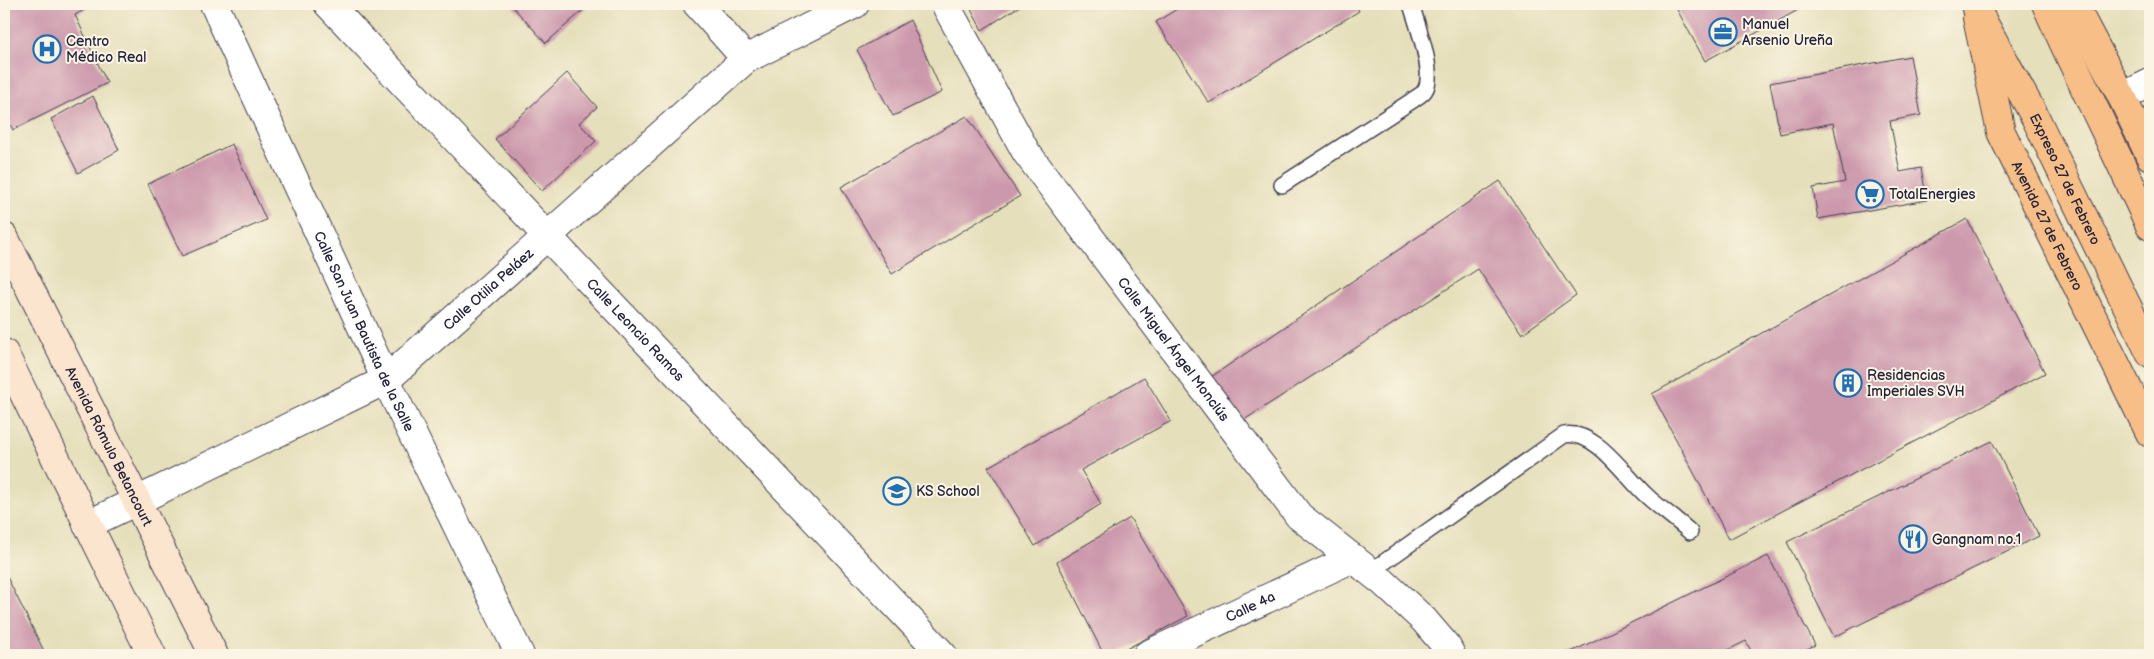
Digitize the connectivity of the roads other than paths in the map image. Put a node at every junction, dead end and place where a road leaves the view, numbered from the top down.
1 (214, 4) edge
2 (328, 4) edge
3 (697, 4) edge
4 (855, 4) edge
5 (945, 4) edge
6 (1411, 4) edge
7 (2046, 4) edge
8 (2068, 4) edge
9 (1976, 9) joint
10 (746, 59) junction
11 (2150, 83) edge
12 (2122, 97) junction
13 (2150, 156) edge
14 (1282, 185) dead end
15 (2150, 226) edge
16 (4, 237) edge
17 (548, 238) junction
18 (4, 353) edge
19 (2150, 353) edge
20 (386, 380) junction
21 (2150, 433) edge
22 (138, 500) junction
23 (87, 525) junction
24 (1690, 532) dead end
25 (1361, 565) junction
26 (152, 655) edge
27 (214, 655) edge
28 (520, 655) edge
29 (943, 655) edge
30 (1147, 655) edge
31 (1451, 655) edge

1 - 20 street, Calle San Juan Bautista de la Salle
2 - 17 street, Calle Leoncio Ramos
3 - 10 street
4 - 10 street, Calle Otilia Peláez
5 - 25 street, Calle Miguel Ángel Monclús
6 - 14 lane
7 - 15 main road
8 - 12 main road
9 - 19 main road, Expreso 27 de Febrero
9 - 21 main road, Avenida 27 de Febrero
10 - 17 street, Calle Otilia Peláez
11 - 12 street
12 - 13 main road
16 - 22 main road, Avenida Rómulo Betancourt
17 - 20 street, Calle Otilia Peláez
17 - 29 street, Calle Leoncio Ramos
18 - 23 main road
20 - 22 street, Calle Otilia Peláez
20 - 28 street, Calle San Juan Bautista de la Salle
22 - 23 street, Calle Otilia Peláez
22 - 27 main road, Avenida Rómulo Betancourt
23 - 26 main road
24 - 25 lane
25 - 30 street, Calle 4a
25 - 31 street, Calle Miguel Ángel Monclús

